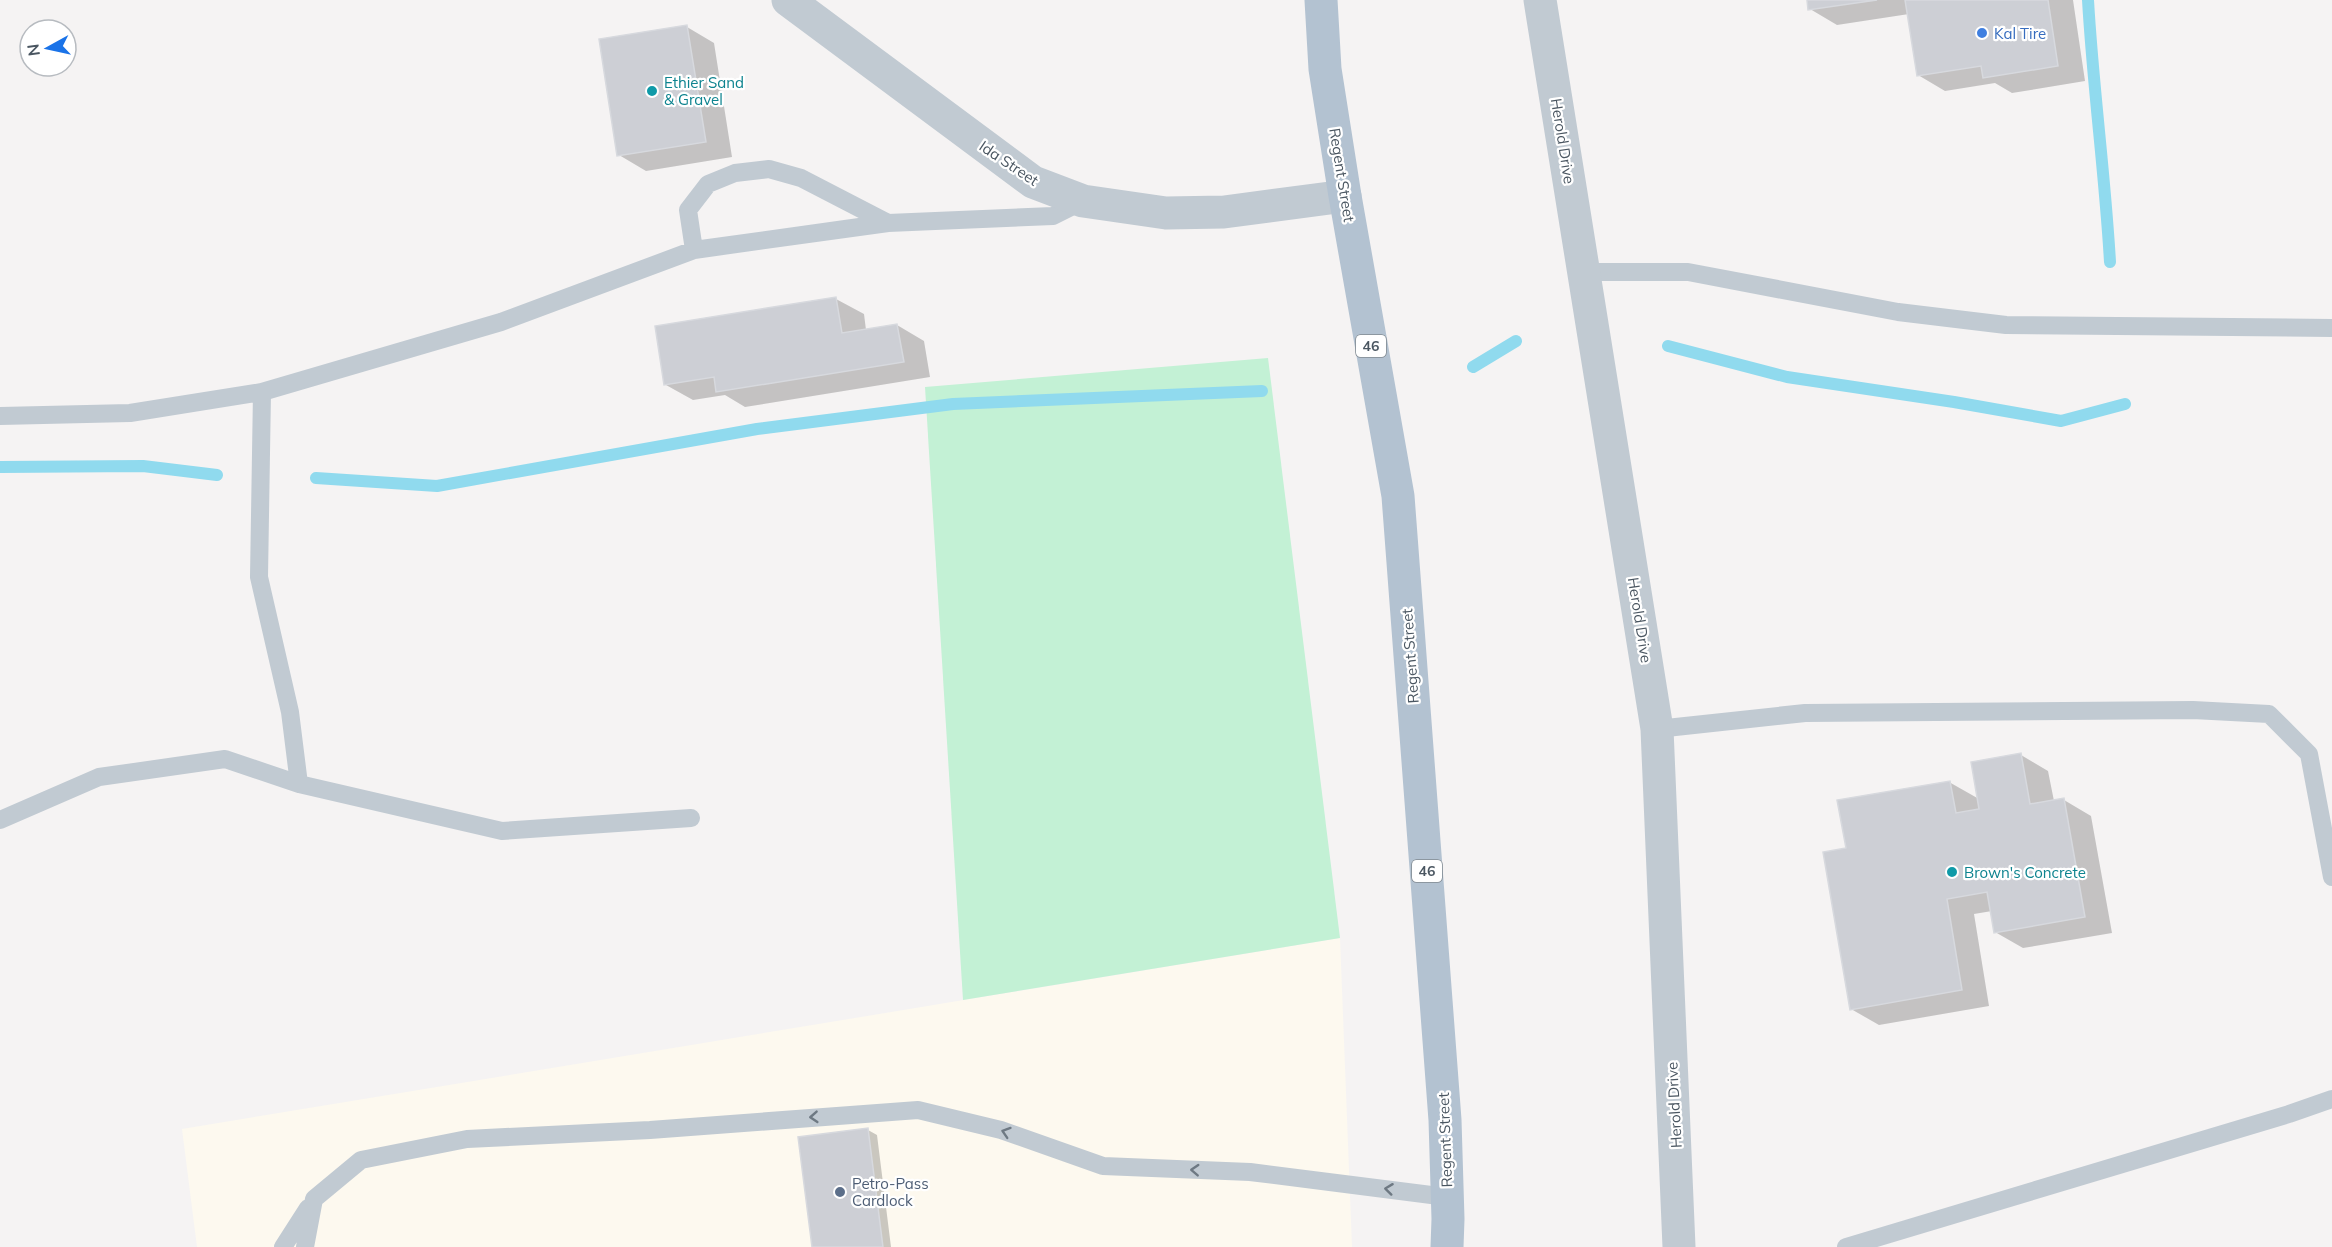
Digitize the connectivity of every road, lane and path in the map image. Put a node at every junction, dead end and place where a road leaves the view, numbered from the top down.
1 (788, 0) edge
2 (1301, 0) edge
3 (1321, 0) edge
4 (1540, 0) edge
5 (1325, 69) junction
6 (1345, 196) junction
7 (1083, 201) junction
8 (888, 223) junction
9 (694, 250) junction
10 (1584, 272) junction
11 (2332, 328) edge
12 (261, 392) junction
13 (0, 416) edge
14 (1657, 729) junction
15 (299, 784) junction
16 (691, 818) dead end
17 (0, 819) edge
18 (2330, 857) edge
19 (2332, 877) edge
20 (2332, 1099) edge
21 (1448, 1197) junction
22 (314, 1199) junction
23 (283, 1247) edge
24 (305, 1247) edge
25 (1447, 1247) edge
26 (1679, 1247) edge
27 (1846, 1247) edge

1 - 7 street, Ida Street
2 - 5 main road, Regent Street / 46
3 - 5 main road, Regent Street / 46
4 - 10 street, Herold Drive
5 - 6 main road, Regent Street / 46
6 - 7 street, Ida Street
6 - 21 main road, Regent Street / 46
7 - 8 lane
8 - 9 lane
8 - 9 lane
9 - 12 lane
10 - 11 lane
10 - 14 street, Herold Drive
12 - 13 lane
12 - 15 lane
14 - 18 lane
14 - 26 street, Herold Drive
15 - 16 lane
15 - 17 lane
18 - 19 lane
20 - 27 lane
21 -> 22 lane
21 - 25 main road, Regent Street / 46
22 - 23 lane
22 - 24 lane

